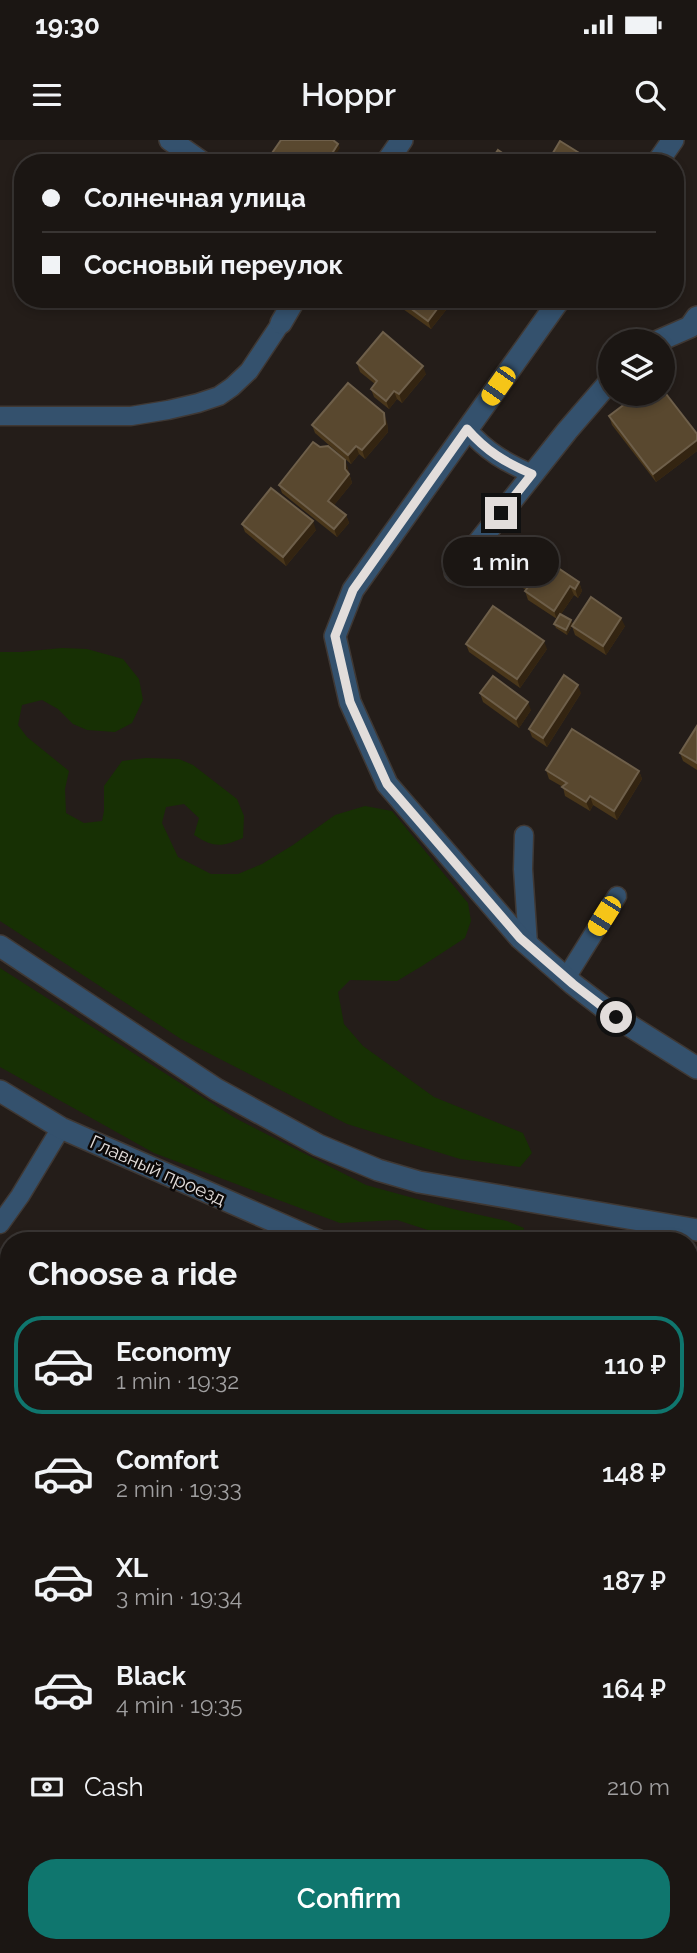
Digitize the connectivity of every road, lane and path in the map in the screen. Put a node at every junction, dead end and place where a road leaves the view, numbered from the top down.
1 (170, 140) edge
2 (190, 154) edge
3 (290, 308) edge
4 (554, 308) edge
5 (281, 323) joint
6 (695, 327) edge
7 (675, 335) edge
8 (598, 395) edge
9 (0, 416) edge
10 (467, 429) junction
11 (532, 474) junction
12 (455, 572) dead end
13 (524, 835) dead end
14 (617, 896) dead end
15 (528, 944) junction
16 (0, 946) edge
17 (566, 978) junction
18 (697, 1068) edge
19 (0, 1091) edge
20 (61, 1128) junction
21 (0, 1224) edge
22 (697, 1230) edge
23 (299, 1232) edge

1 - 2 street
3 - 5 street
4 - 10 street
5 - 9 lane
6 - 7 street
8 - 11 street
10 - 11 lane
10 - 15 street
11 - 12 street
13 - 15 lane
14 - 17 lane
15 - 17 street
16 - 22 street
17 - 18 street
19 - 20 street, Главный проезд
20 - 21 lane
20 - 23 street, Главный проезд

